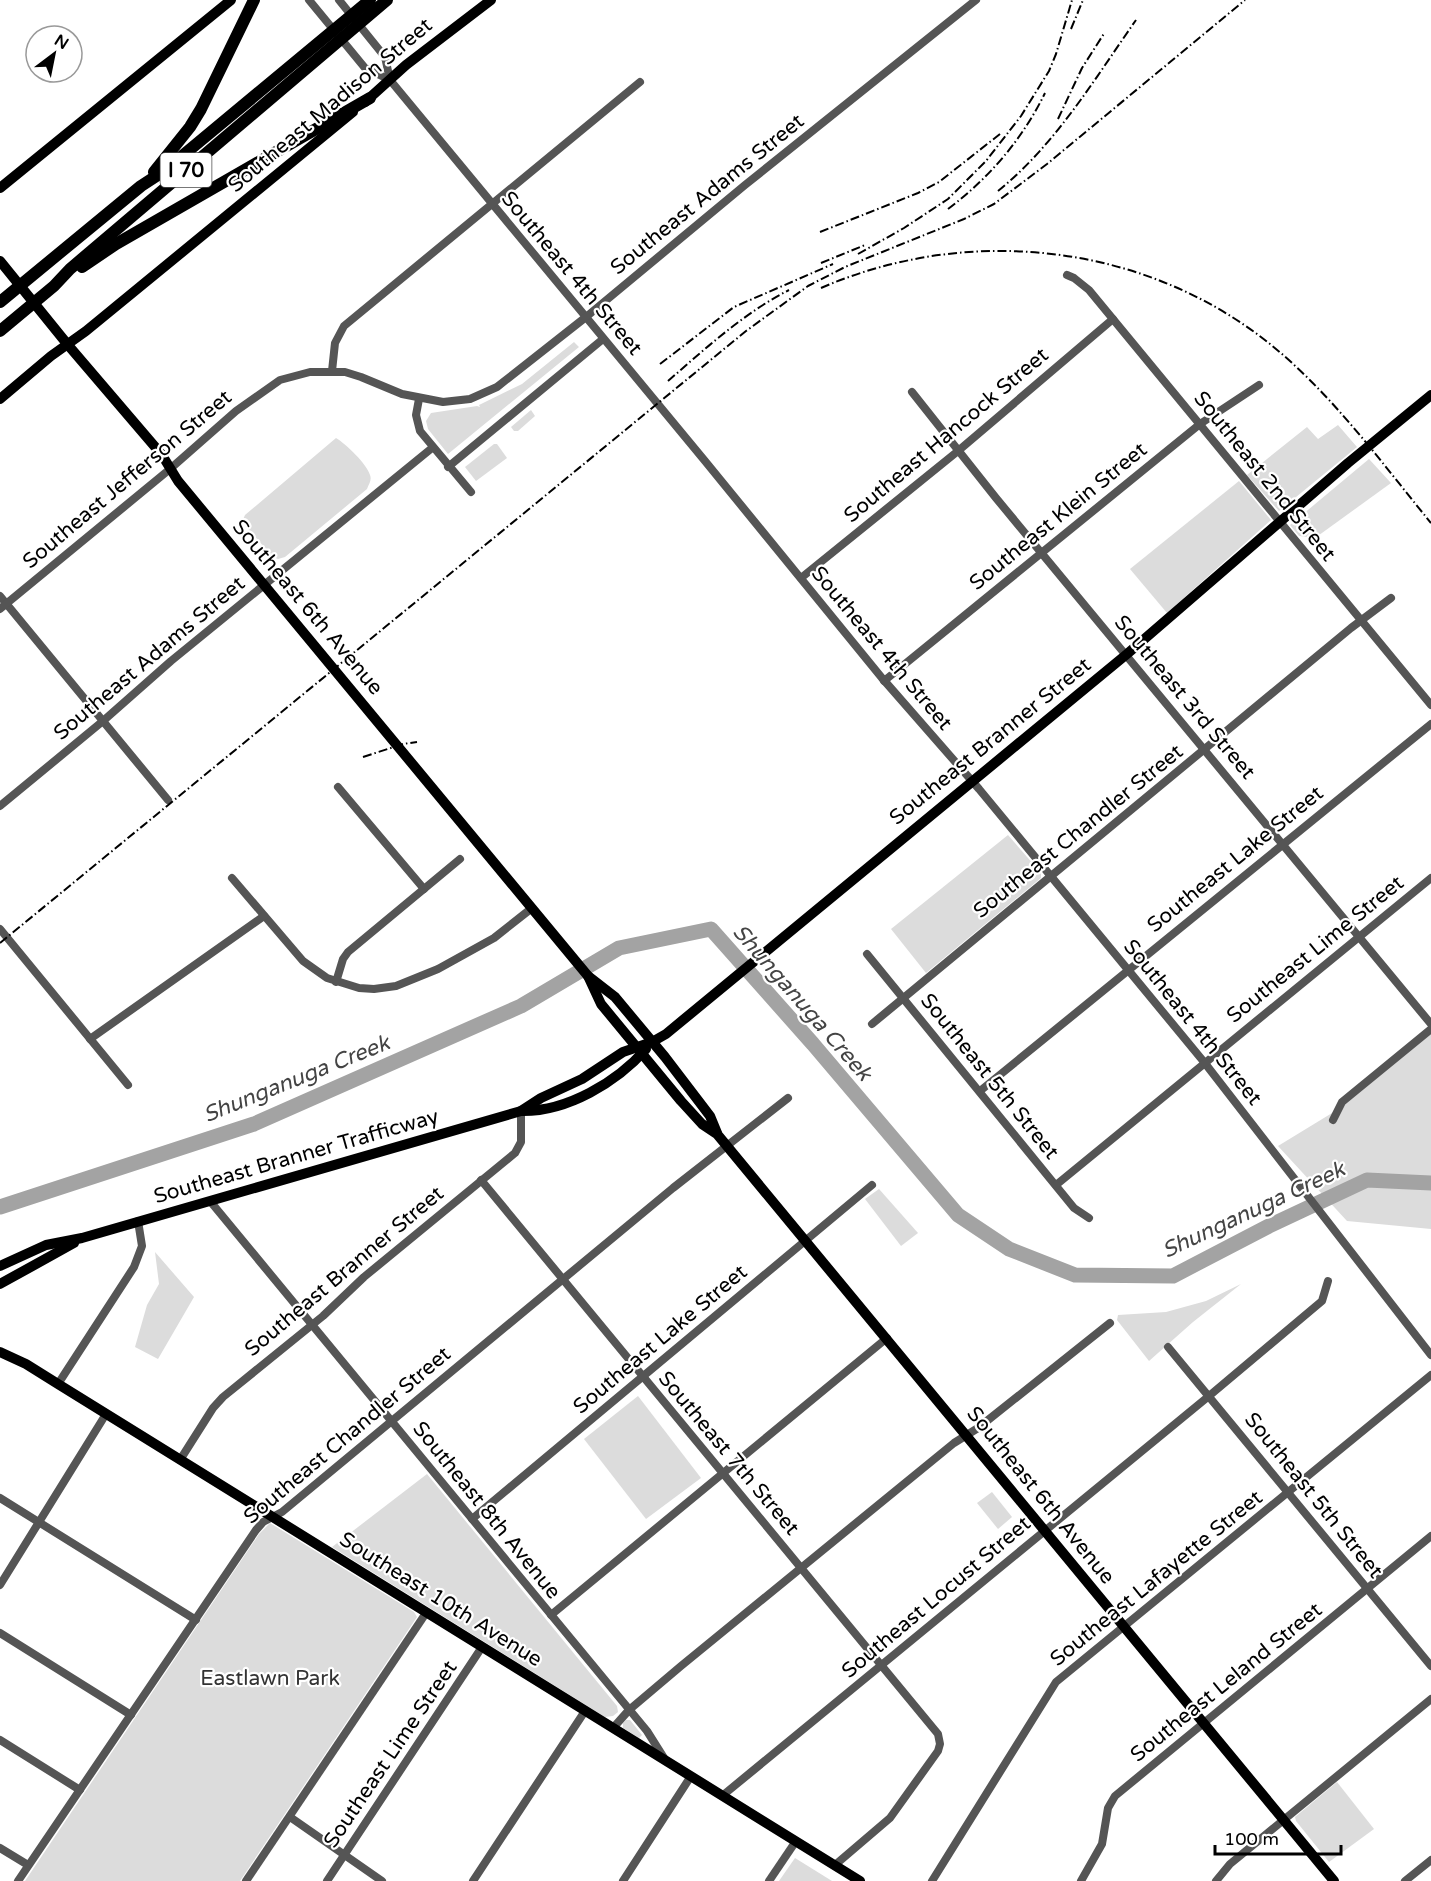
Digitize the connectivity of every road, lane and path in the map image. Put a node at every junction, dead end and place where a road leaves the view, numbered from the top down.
1 (231, 0) edge
2 (254, 0) edge
3 (309, 0) edge
4 (339, 0) edge
5 (491, 0) edge
6 (976, 0) edge
7 (379, 2) edge
8 (316, 52) junction
9 (390, 80) junction
10 (640, 82) dead end
11 (370, 98) junction
12 (141, 186) junction
13 (0, 188) edge
14 (491, 203) junction
15 (1, 261) edge
16 (1067, 275) dead end
17 (54, 286) junction
18 (2, 299) edge
19 (586, 317) junction
20 (1113, 319) junction
21 (0, 331) edge
22 (603, 339) junction
23 (68, 345) junction
24 (332, 371) junction
25 (1259, 385) dead end
26 (912, 392) dead end
27 (1431, 395) edge
28 (0, 399) edge
29 (419, 399) junction
30 (1200, 424) junction
31 (432, 448) junction
32 (958, 451) junction
33 (448, 467) junction
34 (170, 469) junction
35 (471, 492) dead end
36 (1043, 552) junction
37 (801, 578) junction
38 (1391, 598) dead end
39 (2, 603) edge
40 (1361, 621) junction
41 (1127, 654) junction
42 (884, 681) junction
43 (1431, 705) edge
44 (102, 721) junction
45 (1431, 724) edge
46 (1204, 750) junction
47 (971, 782) junction
48 (338, 787) dead end
49 (168, 800) dead end
50 (0, 806) edge
51 (1283, 844) junction
52 (460, 859) dead end
53 (1050, 876) junction
54 (232, 878) dead end
55 (1431, 878) edge
56 (424, 889) junction
57 (532, 908) junction
58 (264, 916) junction
59 (0, 929) edge
60 (1358, 936) junction
61 (867, 954) dead end
62 (1127, 969) junction
63 (588, 976) junction
64 (336, 982) junction
65 (904, 998) junction
66 (872, 1024) dead end
67 (1431, 1024) edge
68 (1431, 1029) edge
69 (90, 1039) junction
70 (652, 1042) junction
71 (639, 1050) junction
72 (1204, 1062) junction
73 (128, 1085) dead end
74 (980, 1091) junction
75 (788, 1098) dead end
76 (521, 1111) junction
77 (1333, 1120) dead end
78 (717, 1134) junction
79 (727, 1146) junction
80 (481, 1180) junction
81 (872, 1185) dead end
82 (1056, 1185) junction
83 (210, 1201) junction
84 (1089, 1218) dead end
85 (138, 1221) junction
86 (82, 1238) junction
87 (806, 1240) junction
88 (0, 1266) edge
89 (563, 1280) junction
90 (1328, 1281) dead end
91 (0, 1284) edge
92 (1110, 1323) dead end
93 (312, 1325) junction
94 (887, 1338) junction
95 (1168, 1347) dead end
96 (0, 1352) edge
97 (1431, 1355) edge
98 (1431, 1375) edge
99 (643, 1377) junction
100 (58, 1384) junction
101 (1209, 1396) junction
102 (106, 1414) junction
103 (392, 1422) junction
104 (967, 1435) junction
105 (180, 1460) junction
106 (722, 1473) junction
107 (1288, 1493) junction
108 (0, 1498) edge
109 (273, 1517) junction
110 (472, 1519) junction
111 (39, 1522) junction
112 (1045, 1530) junction
113 (1431, 1536) edge
114 (802, 1570) junction
115 (0, 1585) edge
116 (1367, 1589) junction
117 (426, 1612) junction
118 (551, 1615) junction
119 (196, 1620) junction
120 (1125, 1627) junction
121 (0, 1633) edge
122 (482, 1647) junction
123 (882, 1666) junction
124 (1431, 1666) edge
125 (1431, 1699) edge
126 (629, 1710) junction
127 (585, 1711) junction
128 (131, 1715) junction
129 (1204, 1723) junction
130 (613, 1728) junction
131 (0, 1740) edge
132 (665, 1760) junction
133 (691, 1776) junction
134 (80, 1790) junction
135 (722, 1796) junction
136 (290, 1817) junction
137 (1283, 1820) junction
138 (796, 1841) junction
139 (0, 1848) edge
140 (345, 1855) junction
141 (1431, 1860) edge
142 (28, 1865) junction
143 (835, 1865) junction
144 (18, 1881) edge
145 (246, 1881) edge
146 (327, 1881) edge
147 (382, 1881) edge
148 (473, 1881) edge
149 (623, 1881) edge
150 (769, 1881) edge
151 (860, 1881) edge
152 (932, 1881) edge
153 (1081, 1881) edge
154 (1216, 1881) edge
155 (1334, 1881) edge
156 (1405, 1881) edge

1 - 13 main road
2 - 12 highway
3 - 9 street, Southeast 4th Street
4 - 9 street, Southeast 4th Street
5 - 9 main road, Southeast Madison Street
6 - 19 street, Southeast Adams Street
7 - 8 highway, I 70
8 - 12 highway, I 70
8 - 17 highway, I 70
9 - 11 main road, Southeast Madison Street
9 - 14 street, Southeast 4th Street
10 - 14 street
11 - 17 highway
11 - 23 main road, Southeast Madison Street
12 - 18 highway, I 70
14 - 19 street, Southeast 4th Street
14 - 24 street
15 - 23 main road, Southeast 6th Avenue
16 - 20 street, Southeast 2nd Street
17 - 21 highway, I 70
19 - 22 street, Southeast 4th Street
19 - 29 street, Southeast Adams Street
20 - 30 street, Southeast 2nd Street
20 - 32 street, Southeast Hancock Street
22 - 33 street
22 - 37 street, Southeast 4th Street
23 - 28 main road, Southeast Madison Street
23 - 34 main road, Southeast 6th Avenue
24 - 29 street
24 - 34 street, Southeast Jefferson Street
25 - 30 street, Southeast Klein Street
26 - 32 street, Southeast 3rd Street
27 - 41 main road, Southeast Branner Street
29 - 31 street
30 - 36 street, Southeast Klein Street
30 - 40 street, Southeast 2nd Street
31 - 33 street
31 - 44 street, Southeast Adams Street
32 - 36 street, Southeast 3rd Street
32 - 37 street, Southeast Hancock Street
33 - 35 street
34 - 39 street, Southeast Jefferson Street
34 - 57 main road, Southeast 6th Avenue
36 - 41 street, Southeast 3rd Street
36 - 42 street, Southeast Klein Street
37 - 42 street, Southeast 4th Street
38 - 40 street, Southeast Chandler Street
39 - 44 street
40 - 43 street, Southeast 2nd Street
40 - 46 street, Southeast Chandler Street
41 - 46 street, Southeast 3rd Street
41 - 47 main road, Southeast Branner Street
42 - 47 street, Southeast 4th Street
44 - 49 street
44 - 50 street, Southeast Adams Street
45 - 51 street, Southeast Lake Street
46 - 51 street, Southeast 3rd Street
46 - 53 street, Southeast Chandler Street
47 - 53 street, Southeast 4th Street
47 - 70 main road, Southeast Branner Street
48 - 56 street
51 - 60 street, Southeast 3rd Street
51 - 62 street, Southeast Lake Street
52 - 56 street
53 - 62 street, Southeast 4th Street
53 - 65 street, Southeast Chandler Street
54 - 58 street
55 - 60 street, Southeast Lime Street
56 - 64 street
57 - 63 main road, Southeast 6th Avenue
57 - 64 street
58 - 64 street
58 - 69 street
59 - 69 street
60 - 67 street, Southeast 3rd Street
60 - 72 street, Southeast Lime Street
61 - 65 street, Southeast 5th Street
62 - 72 street, Southeast 4th Street
62 - 74 street, Southeast Lake Street
63 - 70 main road, Southeast 6th Avenue
63 - 71 main road, Southeast 6th Avenue
65 - 66 street, Southeast Chandler Street
65 - 74 street, Southeast 5th Street
68 - 77 street
69 - 73 street
70 - 71 main road, Southeast Branner Street
70 - 78 main road, Southeast 6th Avenue
71 - 76 main road, Southeast Branner Street
71 - 76 main road, Southeast Branner Street
71 - 78 main road, Southeast 6th Avenue
72 - 82 street, Southeast Lime Street
72 - 97 street, Southeast 4th Street
74 - 82 street, Southeast 5th Street
75 - 79 street, Southeast Chandler Street
76 - 80 street, Southeast Branner Street
76 - 83 main road, Southeast Branner Trafficway
78 - 79 main road, Southeast 6th Avenue
79 - 87 main road, Southeast 6th Avenue
79 - 89 street, Southeast Chandler Street
80 - 89 street, Southeast 7th Street
80 - 93 street, Southeast Branner Street
81 - 87 street, Southeast Lake Street
82 - 84 street, Southeast 5th Street
83 - 85 main road, Southeast Branner Trafficway
83 - 93 street, Southeast 8th Avenue
85 - 86 main road, Southeast Branner Trafficway
85 - 100 street
86 - 88 main road, Southeast Branner Trafficway
86 - 91 main road, Southeast Branner Trafficway
87 - 94 main road, Southeast 6th Avenue
87 - 99 street, Southeast Lake Street
89 - 99 street, Southeast 7th Street
89 - 103 street, Southeast Chandler Street
90 - 101 street, Southeast Locust Street
92 - 104 street
93 - 103 street, Southeast 8th Avenue
93 - 105 street, Southeast Branner Street
94 - 104 main road, Southeast 6th Avenue
94 - 106 street
95 - 101 street, Southeast 5th Street
96 - 100 main road, Southeast 10th Avenue
98 - 107 street, Southeast Lafayette Street
99 - 106 street, Southeast 7th Street
99 - 110 street, Southeast Lake Street
100 - 102 main road, Southeast 10th Avenue
101 - 107 street, Southeast 5th Street
101 - 112 street, Southeast Locust Street
102 - 105 main road, Southeast 10th Avenue
102 - 111 street
103 - 109 street, Southeast Chandler Street
103 - 110 street, Southeast 8th Avenue
104 - 112 main road, Southeast 6th Avenue
104 - 114 street
105 - 109 main road, Southeast 10th Avenue
106 - 114 street, Southeast 7th Street
106 - 118 street
107 - 116 street, Southeast 5th Street
107 - 120 street, Southeast Lafayette Street
108 - 111 street
109 - 117 main road, Southeast 10th Avenue
109 - 119 street, Southeast Chandler Street
110 - 118 street, Southeast 8th Avenue
111 - 115 street
111 - 119 street
112 - 120 main road, Southeast 6th Avenue
112 - 123 street, Southeast Locust Street
113 - 116 street, Southeast Leland Street
114 - 123 street, Southeast 7th Street
114 - 126 street
116 - 124 street, Southeast 5th Street
116 - 129 street, Southeast Leland Street
117 - 122 main road, Southeast 10th Avenue
117 - 136 street
118 - 126 street, Southeast 8th Avenue
119 - 128 street, Southeast Chandler Street
120 - 129 main road, Southeast 6th Avenue
120 - 152 street, Southeast Lafayette Street
121 - 128 street
122 - 127 main road, Southeast 10th Avenue
122 - 140 street, Southeast Lime Street
123 - 135 street, Southeast Locust Street
123 - 143 street, Southeast 7th Street
125 - 137 street
126 - 130 street
126 - 132 street, Southeast 8th Avenue
127 - 130 main road, Southeast 10th Avenue
127 - 148 street
128 - 134 street, Southeast Chandler Street
129 - 137 main road, Southeast 6th Avenue
129 - 153 street, Southeast Leland Street
130 - 132 main road, Southeast 10th Avenue
131 - 134 street
132 - 133 main road, Southeast 10th Avenue
133 - 135 main road, Southeast 10th Avenue
133 - 149 street
134 - 142 street, Southeast Chandler Street
135 - 138 main road, Southeast 10th Avenue
136 - 140 street
136 - 145 street
137 - 154 street
137 - 155 main road, Southeast 6th Avenue
138 - 143 main road, Southeast 10th Avenue
138 - 150 street
139 - 142 street
140 - 146 street, Southeast Lime Street
140 - 147 street
141 - 156 street
142 - 144 street, Southeast Chandler Street
143 - 151 main road, Southeast 10th Avenue

